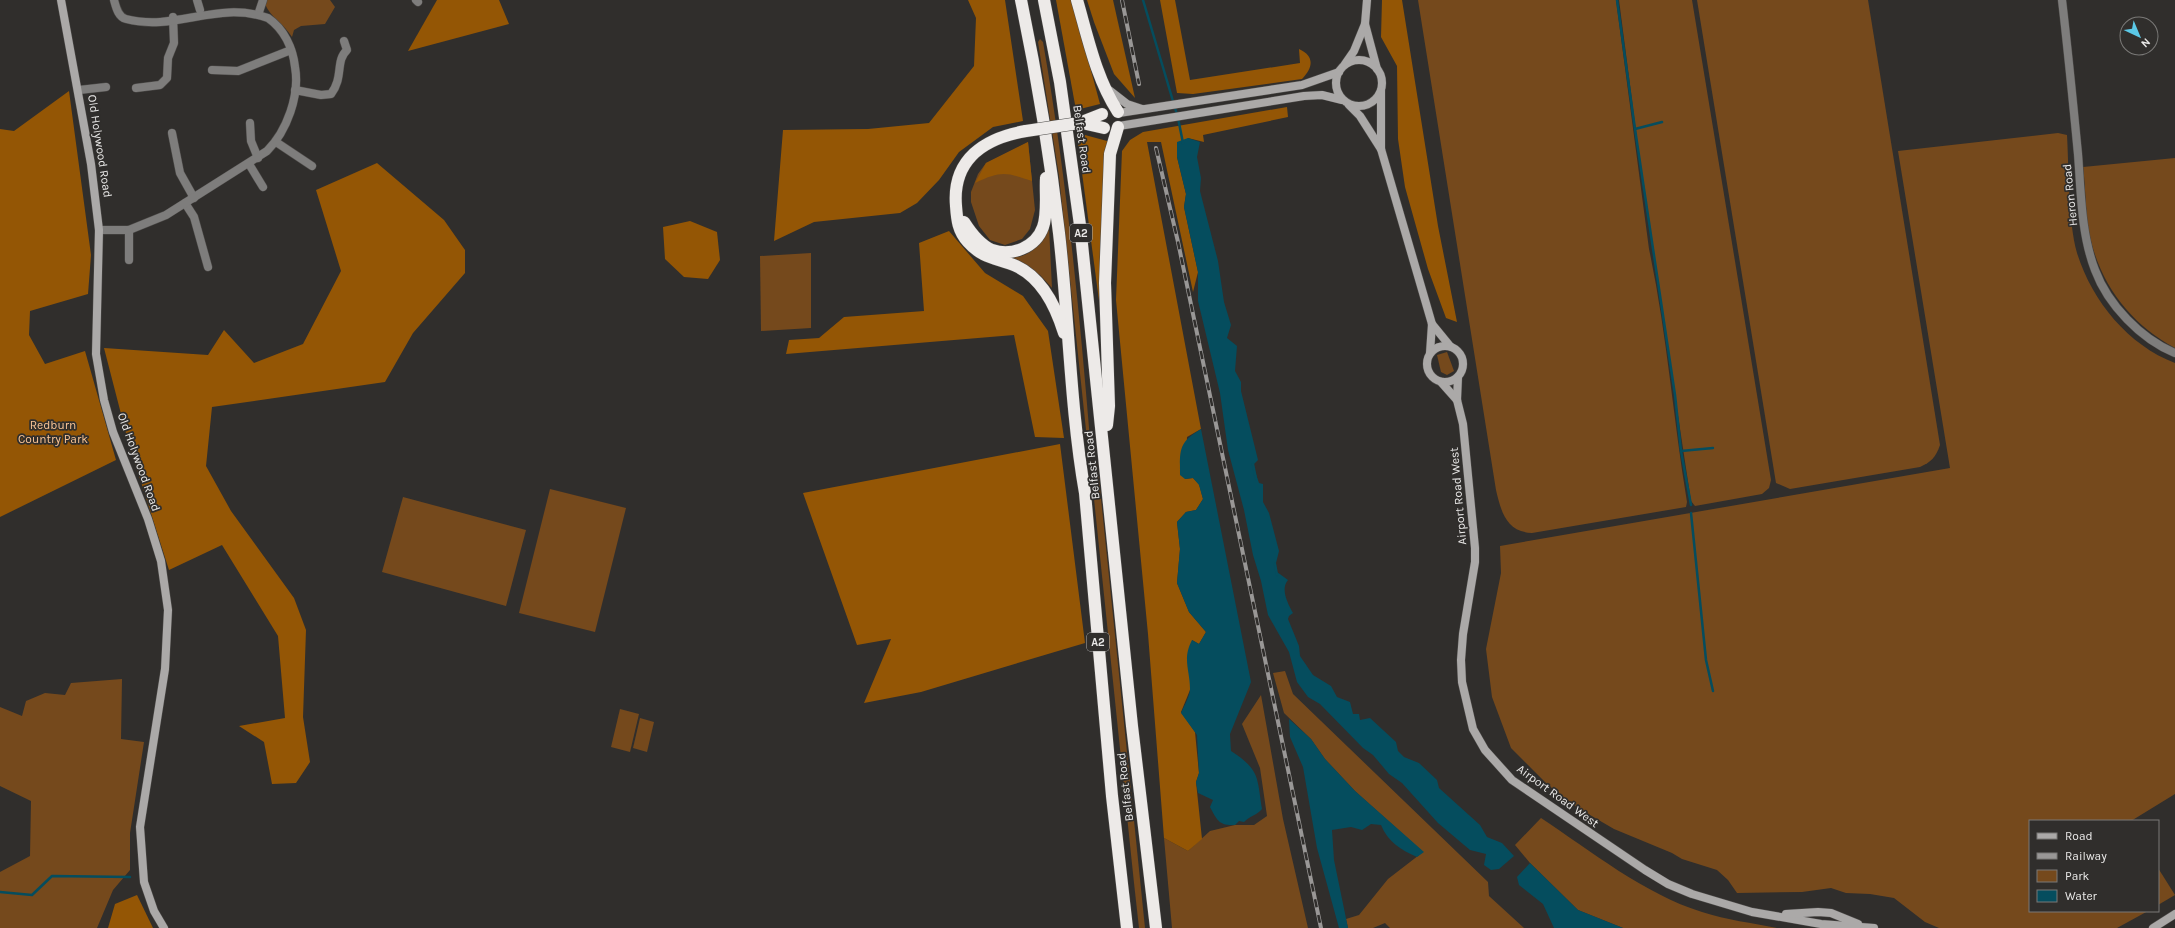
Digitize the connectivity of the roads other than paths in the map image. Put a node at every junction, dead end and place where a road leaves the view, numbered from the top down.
1 (62, 0) edge
2 (114, 0) edge
3 (197, 0) edge
4 (263, 0) edge
5 (1021, 0) edge
6 (1044, 0) edge
7 (1077, 0) edge
8 (1367, 0) edge
9 (2062, 0) edge
10 (200, 10) junction
11 (259, 12) junction
12 (173, 17) junction
13 (1365, 24) junction
14 (344, 41) dead end
15 (291, 50) junction
16 (1341, 69) junction
17 (1377, 69) junction
18 (212, 70) dead end
19 (1098, 71) junction
20 (106, 87) dead end
21 (136, 88) dead end
22 (79, 90) junction
23 (295, 90) junction
24 (1381, 91) junction
25 (1346, 102) junction
26 (1146, 110) junction
27 (1118, 112) junction
28 (1102, 114) junction
29 (250, 123) dead end
30 (1081, 123) junction
31 (1118, 127) junction
32 (1104, 128) junction
33 (172, 133) dead end
34 (276, 142) junction
35 (1382, 149) junction
36 (1048, 157) junction
37 (258, 158) junction
38 (249, 164) junction
39 (312, 166) dead end
40 (263, 187) dead end
41 (194, 198) junction
42 (185, 203) junction
43 (956, 211) junction
44 (99, 230) junction
45 (129, 230) junction
46 (129, 260) dead end
47 (208, 267) dead end
48 (1432, 324) junction
49 (1450, 346) junction
50 (1430, 353) junction
51 (2175, 354) edge
52 (1070, 355) junction
53 (1458, 377) junction
54 (1441, 382) junction
55 (1457, 400) junction
56 (1104, 448) junction
57 (2175, 914) edge
58 (164, 928) edge
59 (1127, 928) edge
60 (1156, 928) edge
61 (1874, 928) edge
62 (2153, 928) edge

1 - 22 street, Old Holywood Road
2 - 12 street
3 - 10 street
4 - 11 street
5 - 36 highway, Belfast Road / A2
6 - 56 highway, Belfast Road / A2
7 - 19 highway
8 - 13 street
9 - 51 street, Heron Road
10 - 11 street
10 - 12 street
11 - 15 street
12 - 21 street
13 - 16 street
13 - 17 street
14 - 23 street
15 - 18 street
15 - 23 street
16 - 17 street
16 - 25 street
16 - 26 street
17 - 24 street
19 - 26 street
19 - 27 highway
20 - 22 street
22 - 44 street, Old Holywood Road
23 - 34 street
24 - 25 street
24 - 35 street
25 - 31 street
25 - 35 street
26 - 27 street
27 - 28 street
27 - 31 street
28 - 30 highway
28 - 32 street
29 - 37 street
30 - 32 highway
30 - 43 highway, bridge
31 - 32 street
31 - 56 highway
33 - 41 street
34 - 37 street
34 - 39 street
35 - 48 street
36 - 43 highway
36 - 52 highway, Belfast Road / A2
37 - 38 street
38 - 40 street
38 - 41 street
41 - 42 street
42 - 45 street
42 - 47 street
43 - 52 highway
44 - 45 street
44 - 58 street, Old Holywood Road
45 - 46 street
48 - 49 street
48 - 50 street
49 - 50 street
49 - 53 street
50 - 54 street
52 - 59 highway, Belfast Road / A2
53 - 54 street
53 - 55 street, Airport Road West
54 - 55 street, Airport Road West
55 - 61 street, Airport Road West
56 - 60 highway, Belfast Road / A2
57 - 62 street

